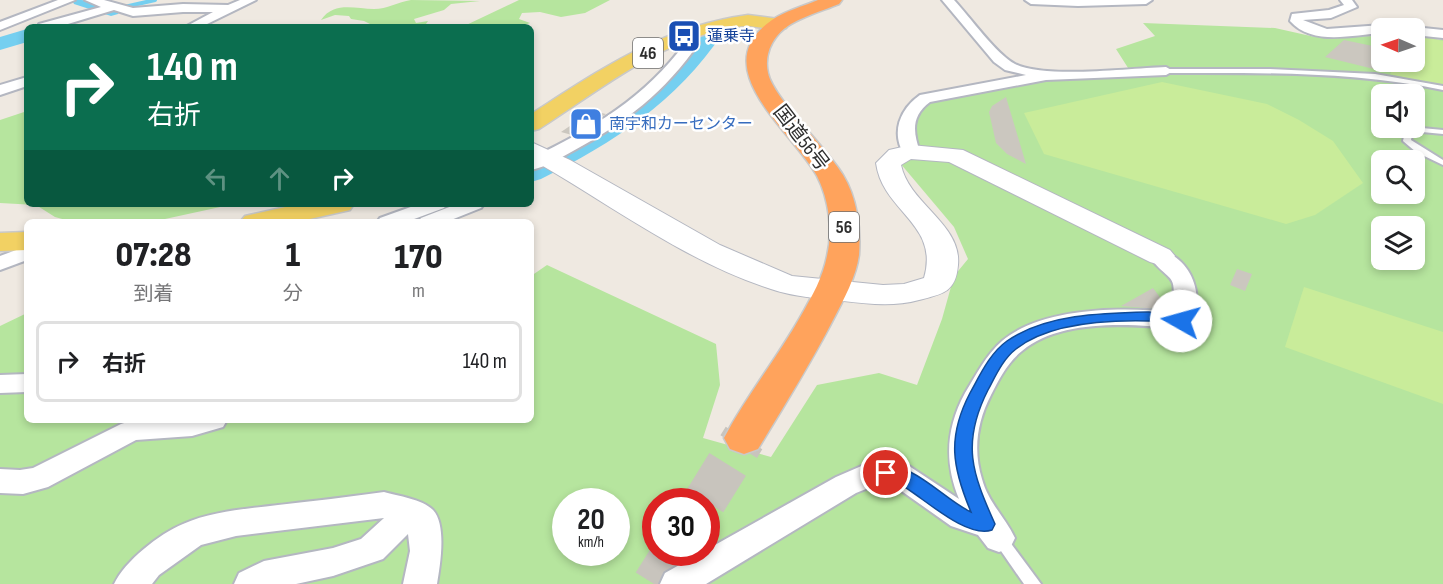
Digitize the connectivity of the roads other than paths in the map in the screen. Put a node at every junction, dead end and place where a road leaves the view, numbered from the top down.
1 (69, 0) edge
2 (91, 0) edge
3 (250, 0) edge
4 (833, 0) edge
5 (948, 0) edge
6 (1031, 0) edge
7 (1146, 0) edge
8 (1346, 0) edge
9 (1109, 1) edge
10 (113, 7) junction
11 (229, 9) junction
12 (54, 24) edge
13 (197, 24) edge
14 (779, 24) junction
15 (0, 26) edge
16 (1371, 30) edge
17 (1425, 32) edge
18 (1443, 34) edge
19 (15, 35) dead end
20 (686, 35) junction
21 (0, 40) edge
22 (1166, 71) joint
23 (1046, 76) junction
24 (24, 82) edge
25 (1443, 88) edge
26 (0, 90) edge
27 (534, 122) edge
28 (1443, 132) edge
29 (911, 152) junction
30 (543, 159) edge
31 (1443, 163) edge
32 (534, 175) edge
33 (326, 207) edge
34 (429, 207) edge
35 (466, 207) edge
36 (269, 219) edge
37 (395, 219) edge
38 (436, 219) edge
39 (24, 241) edge
40 (0, 242) edge
41 (24, 253) edge
42 (1160, 256) joint
43 (0, 264) edge
44 (0, 269) edge
45 (24, 269) edge
46 (832, 290) junction
47 (24, 383) edge
48 (0, 384) edge
49 (205, 423) edge
50 (744, 438) tunnel mouth
51 (0, 481) edge
52 (410, 512) junction
53 (992, 531) junction
54 (131, 584) edge
55 (251, 584) edge
56 (420, 584) edge
57 (677, 584) edge
58 (1033, 584) edge

1 - 15 street
2 - 10 street
3 - 11 street
4 - 14 highway, 国道56号 / 56
5 - 23 street
6 - 9 street
7 - 9 street
8 - 16 street
10 - 11 street
10 - 12 street
11 - 13 street
14 - 20 main road, 46
14 - 46 highway, 国道56号 / 56
17 - 18 street
19 - 21 street
20 - 27 main road, 46
20 - 30 street
22 - 23 street
22 - 25 lane
23 - 29 street
24 - 26 street
28 - 31 lane
29 - 42 street
29 - 46 street
30 - 32 street
30 - 46 street
33 - 36 main road
34 - 37 street
35 - 38 street
39 - 40 main road
41 - 43 street
42 - 53 street
44 - 45 street
46 - 50 highway, 国道56号 / 56
47 - 48 street
49 - 51 street
52 - 54 street
52 - 55 street
52 - 56 street
53 - 57 street
53 - 58 lane

